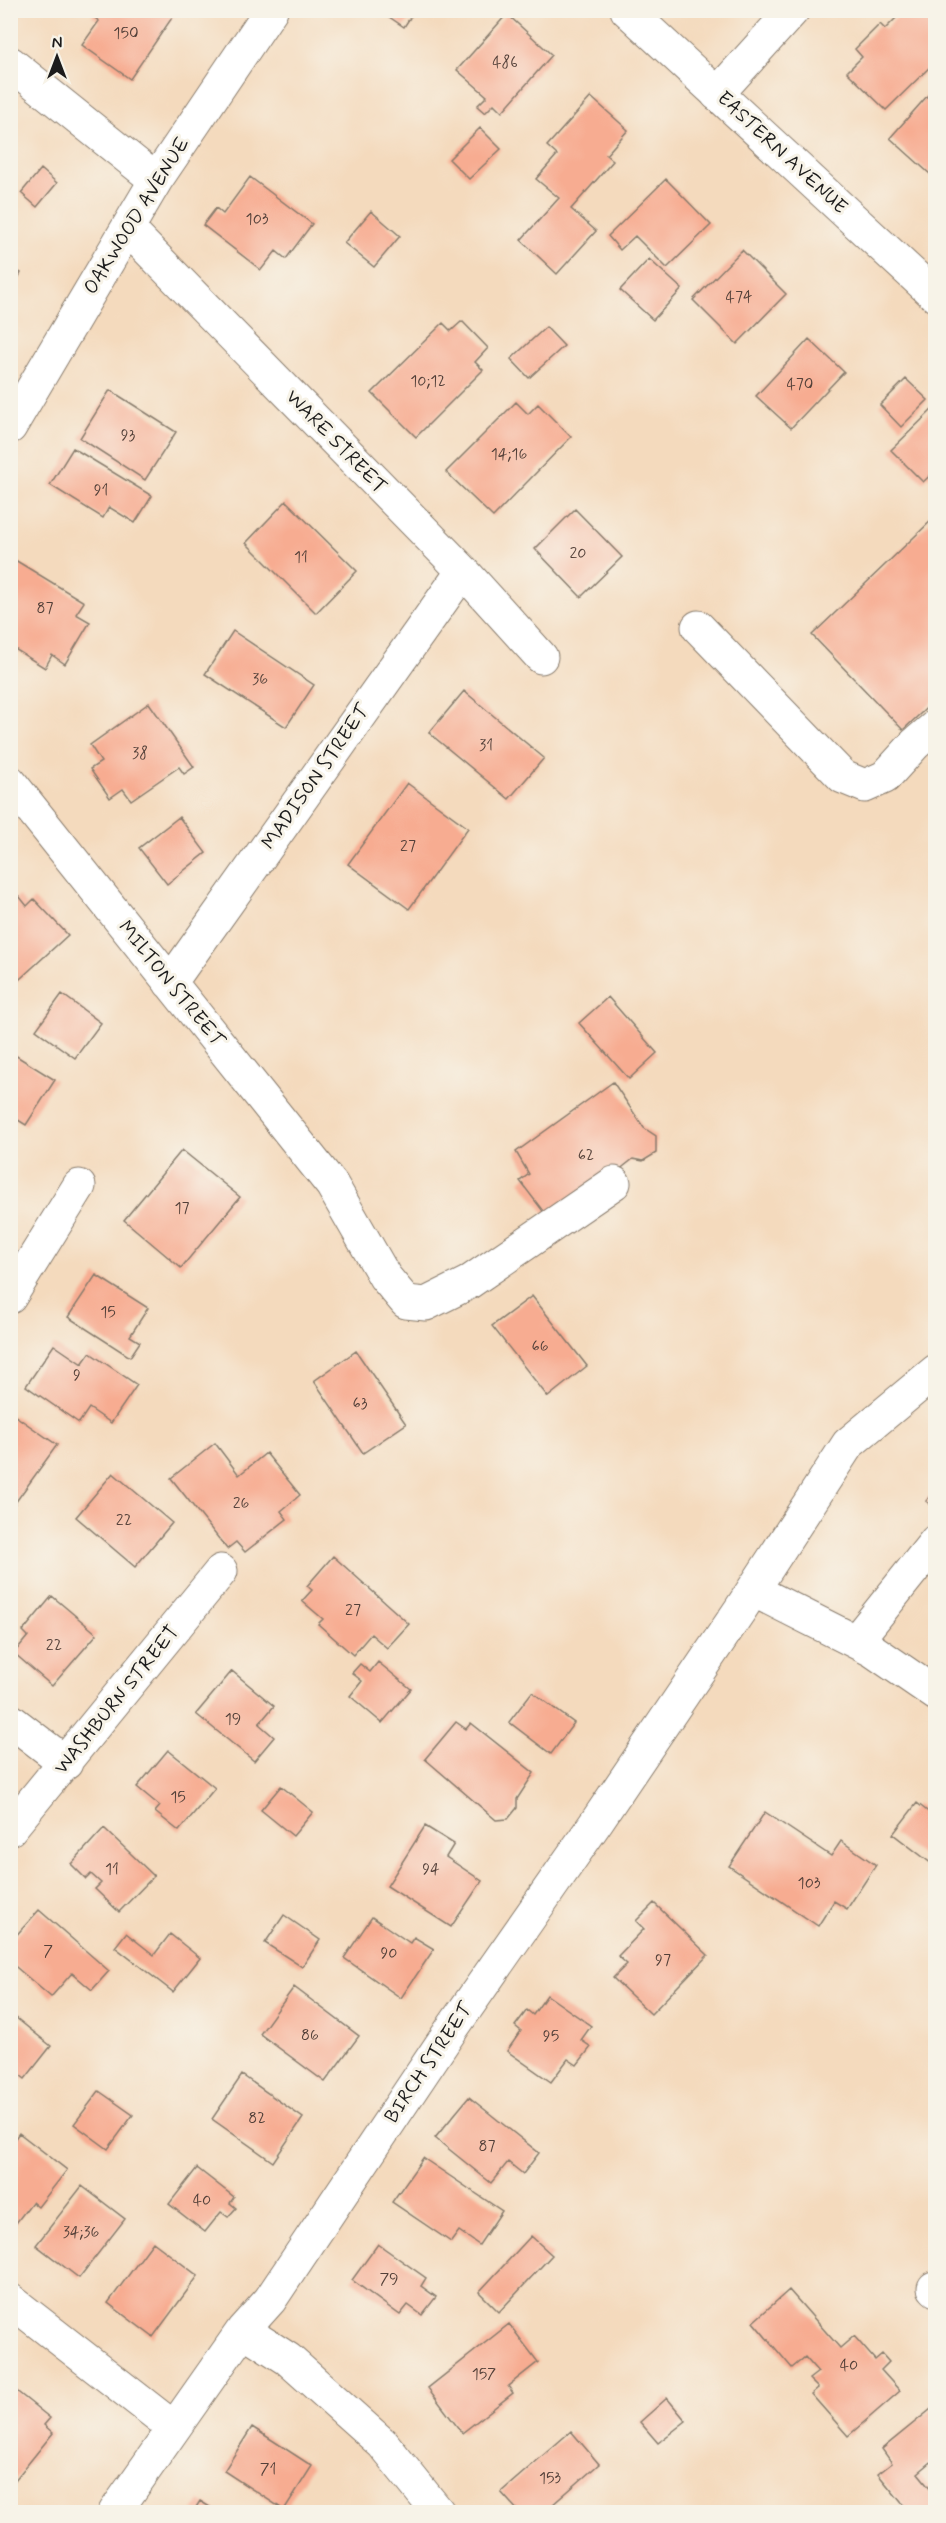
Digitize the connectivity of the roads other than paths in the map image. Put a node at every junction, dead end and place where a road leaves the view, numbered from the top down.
1 (271, 10) edge
2 (627, 10) edge
3 (793, 10) edge
4 (10, 63) edge
5 (717, 94) junction
6 (156, 180) junction
7 (128, 229) junction
8 (936, 296) edge
9 (10, 428) edge
10 (463, 571) junction
11 (698, 627) dead end
12 (541, 657) dead end
13 (936, 726) edge
14 (10, 782) edge
15 (170, 983) junction
16 (614, 1183) dead end
17 (78, 1186) dead end
18 (10, 1297) edge
19 (936, 1371) edge
20 (936, 1542) edge
21 (221, 1570) dead end
22 (746, 1600) junction
23 (856, 1641) junction
24 (936, 1694) edge
25 (10, 1720) edge
26 (66, 1763) junction
27 (10, 1829) edge
28 (10, 2300) edge
29 (243, 2330) junction
30 (174, 2428) junction
31 (115, 2512) edge
32 (438, 2512) edge

1 - 6 street, OAKWOOD AVENUE
2 - 5 street, EASTERN AVENUE
3 - 5 street
4 - 6 street
5 - 8 street, EASTERN AVENUE
6 - 7 street, OAKWOOD AVENUE
7 - 9 street, OAKWOOD AVENUE
7 - 10 street, WARE STREET
10 - 12 street, WARE STREET
10 - 15 street, MADISON STREET
11 - 13 street
14 - 15 street, MILTON STREET
15 - 16 street, MILTON STREET
17 - 18 street
19 - 22 street, BIRCH STREET
20 - 23 street
21 - 26 street, WASHBURN STREET
22 - 23 street
22 - 29 street, BIRCH STREET
23 - 24 street
25 - 26 street
26 - 27 street, WASHBURN STREET
28 - 30 street
29 - 30 street, BIRCH STREET
29 - 32 street
30 - 31 street, BIRCH STREET

